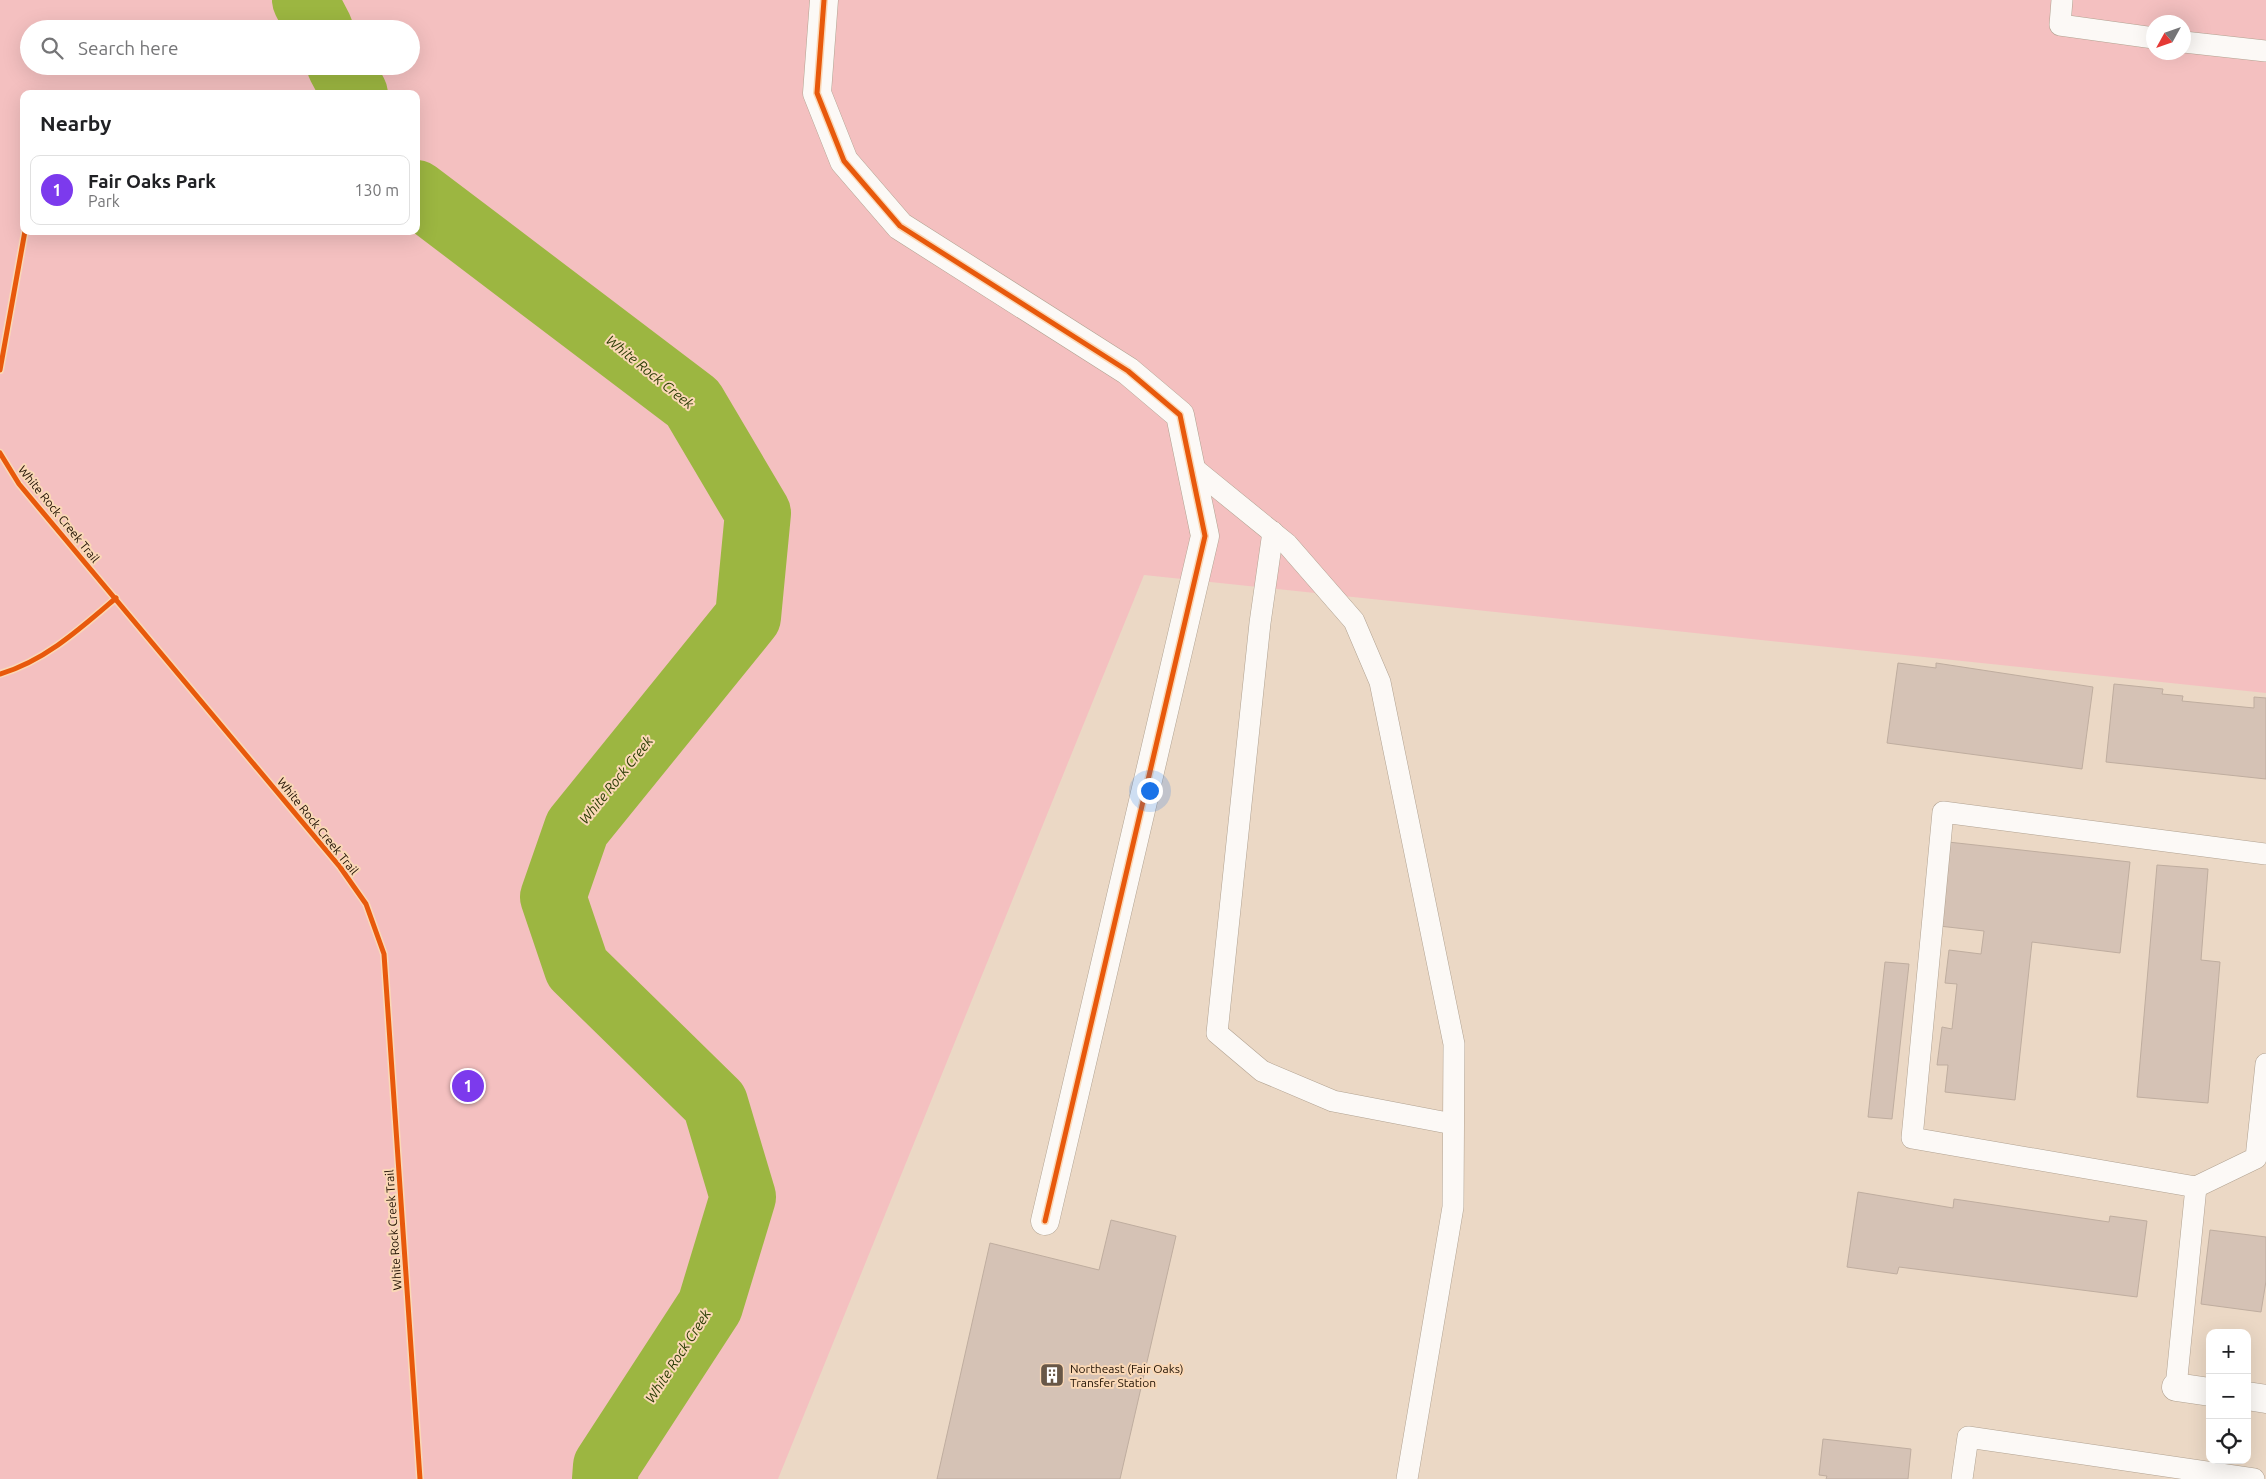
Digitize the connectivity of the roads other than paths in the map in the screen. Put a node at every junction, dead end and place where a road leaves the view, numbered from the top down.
1 (824, 0) edge
2 (2062, 0) edge
3 (2146, 37) edge
4 (2191, 43) edge
5 (2266, 51) edge
6 (1191, 466) junction
7 (1272, 532) junction
8 (2266, 854) edge
9 (2266, 1064) edge
10 (1453, 1124) junction
11 (2196, 1187) junction
12 (1045, 1221) dead end
13 (2176, 1387) joint
14 (2206, 1391) edge
15 (2251, 1397) edge
16 (2266, 1399) edge
17 (1407, 1479) edge
18 (1962, 1479) edge
19 (2254, 1479) edge

1 - 6 street
2 - 3 lane
4 - 5 lane
6 - 7 lane
6 - 12 street
7 - 10 lane
7 - 10 lane
8 - 11 lane
9 - 11 lane
10 - 17 lane
11 - 13 lane
13 - 14 street
15 - 16 street
18 - 19 lane

